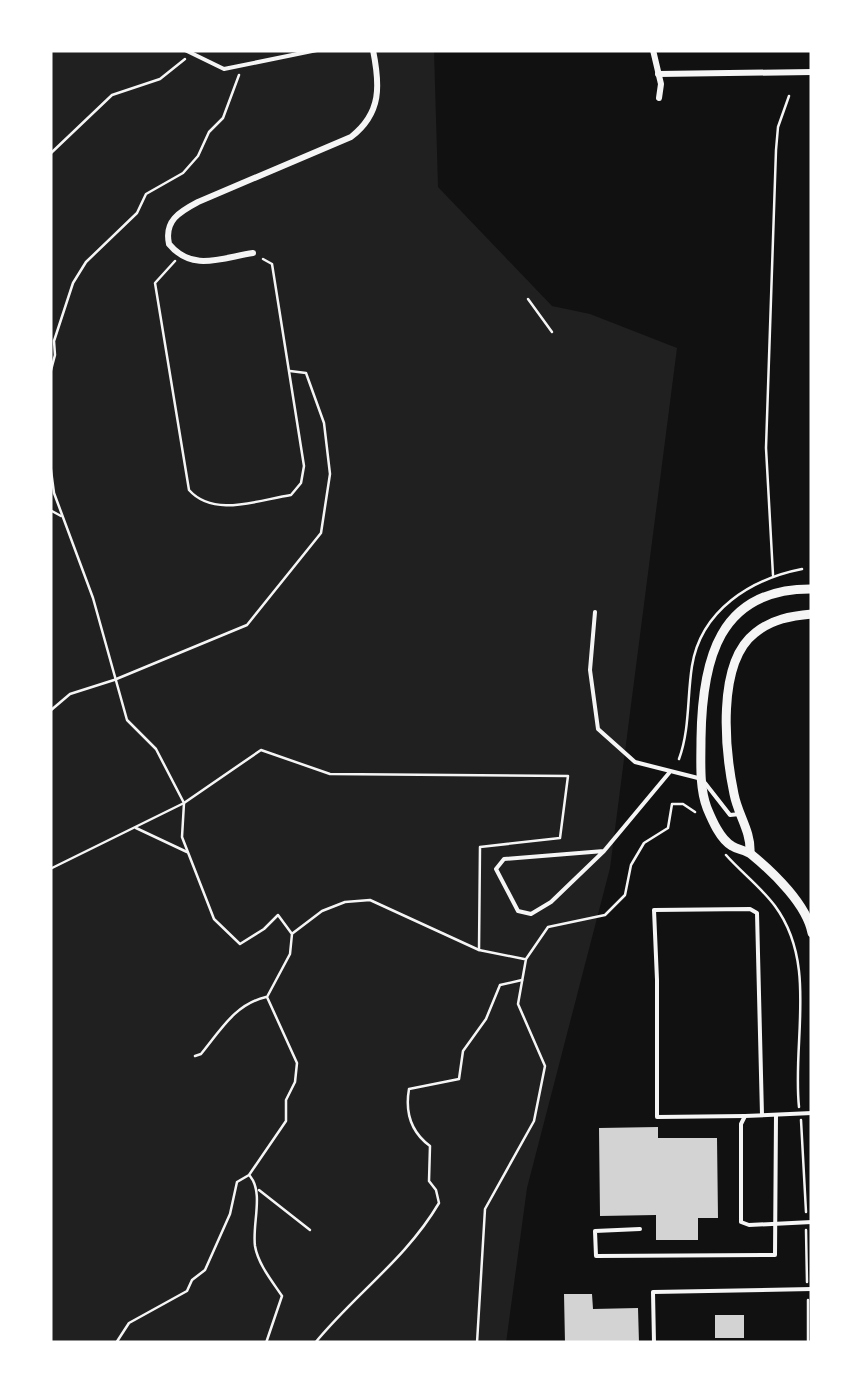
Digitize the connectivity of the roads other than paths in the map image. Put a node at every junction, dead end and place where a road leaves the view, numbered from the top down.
1 (184, 50) edge
2 (316, 50) edge
3 (373, 50) edge
4 (653, 50) edge
5 (812, 72) edge
6 (658, 74) junction
7 (659, 98) dead end
8 (253, 254) road end
9 (812, 589) edge
10 (595, 612) dead end
11 (812, 614) edge
12 (668, 772) junction
13 (702, 779) junction
14 (740, 814) junction
15 (604, 851) junction
16 (750, 852) junction
17 (812, 933) edge
18 (812, 1113) edge
19 (776, 1114) junction
20 (762, 1115) junction
21 (745, 1116) junction
22 (809, 1222) edge
23 (775, 1224) junction
24 (640, 1229) dead end
25 (810, 1289) edge
26 (654, 1343) edge

1 - 2 lane
3 - 8 street
4 - 6 street
5 - 6 street
6 - 7 street
9 - 13 main road
10 - 12 lane
11 - 14 main road
12 - 13 lane
12 - 15 lane
13 - 14 lane
13 - 16 main road
14 - 16 main road
15 - 15 lane
16 - 17 main road
18 - 19 lane
19 - 20 lane
19 - 23 lane
20 - 21 lane
20 - 21 lane
21 - 23 lane
22 - 23 lane
23 - 24 lane
25 - 26 lane

